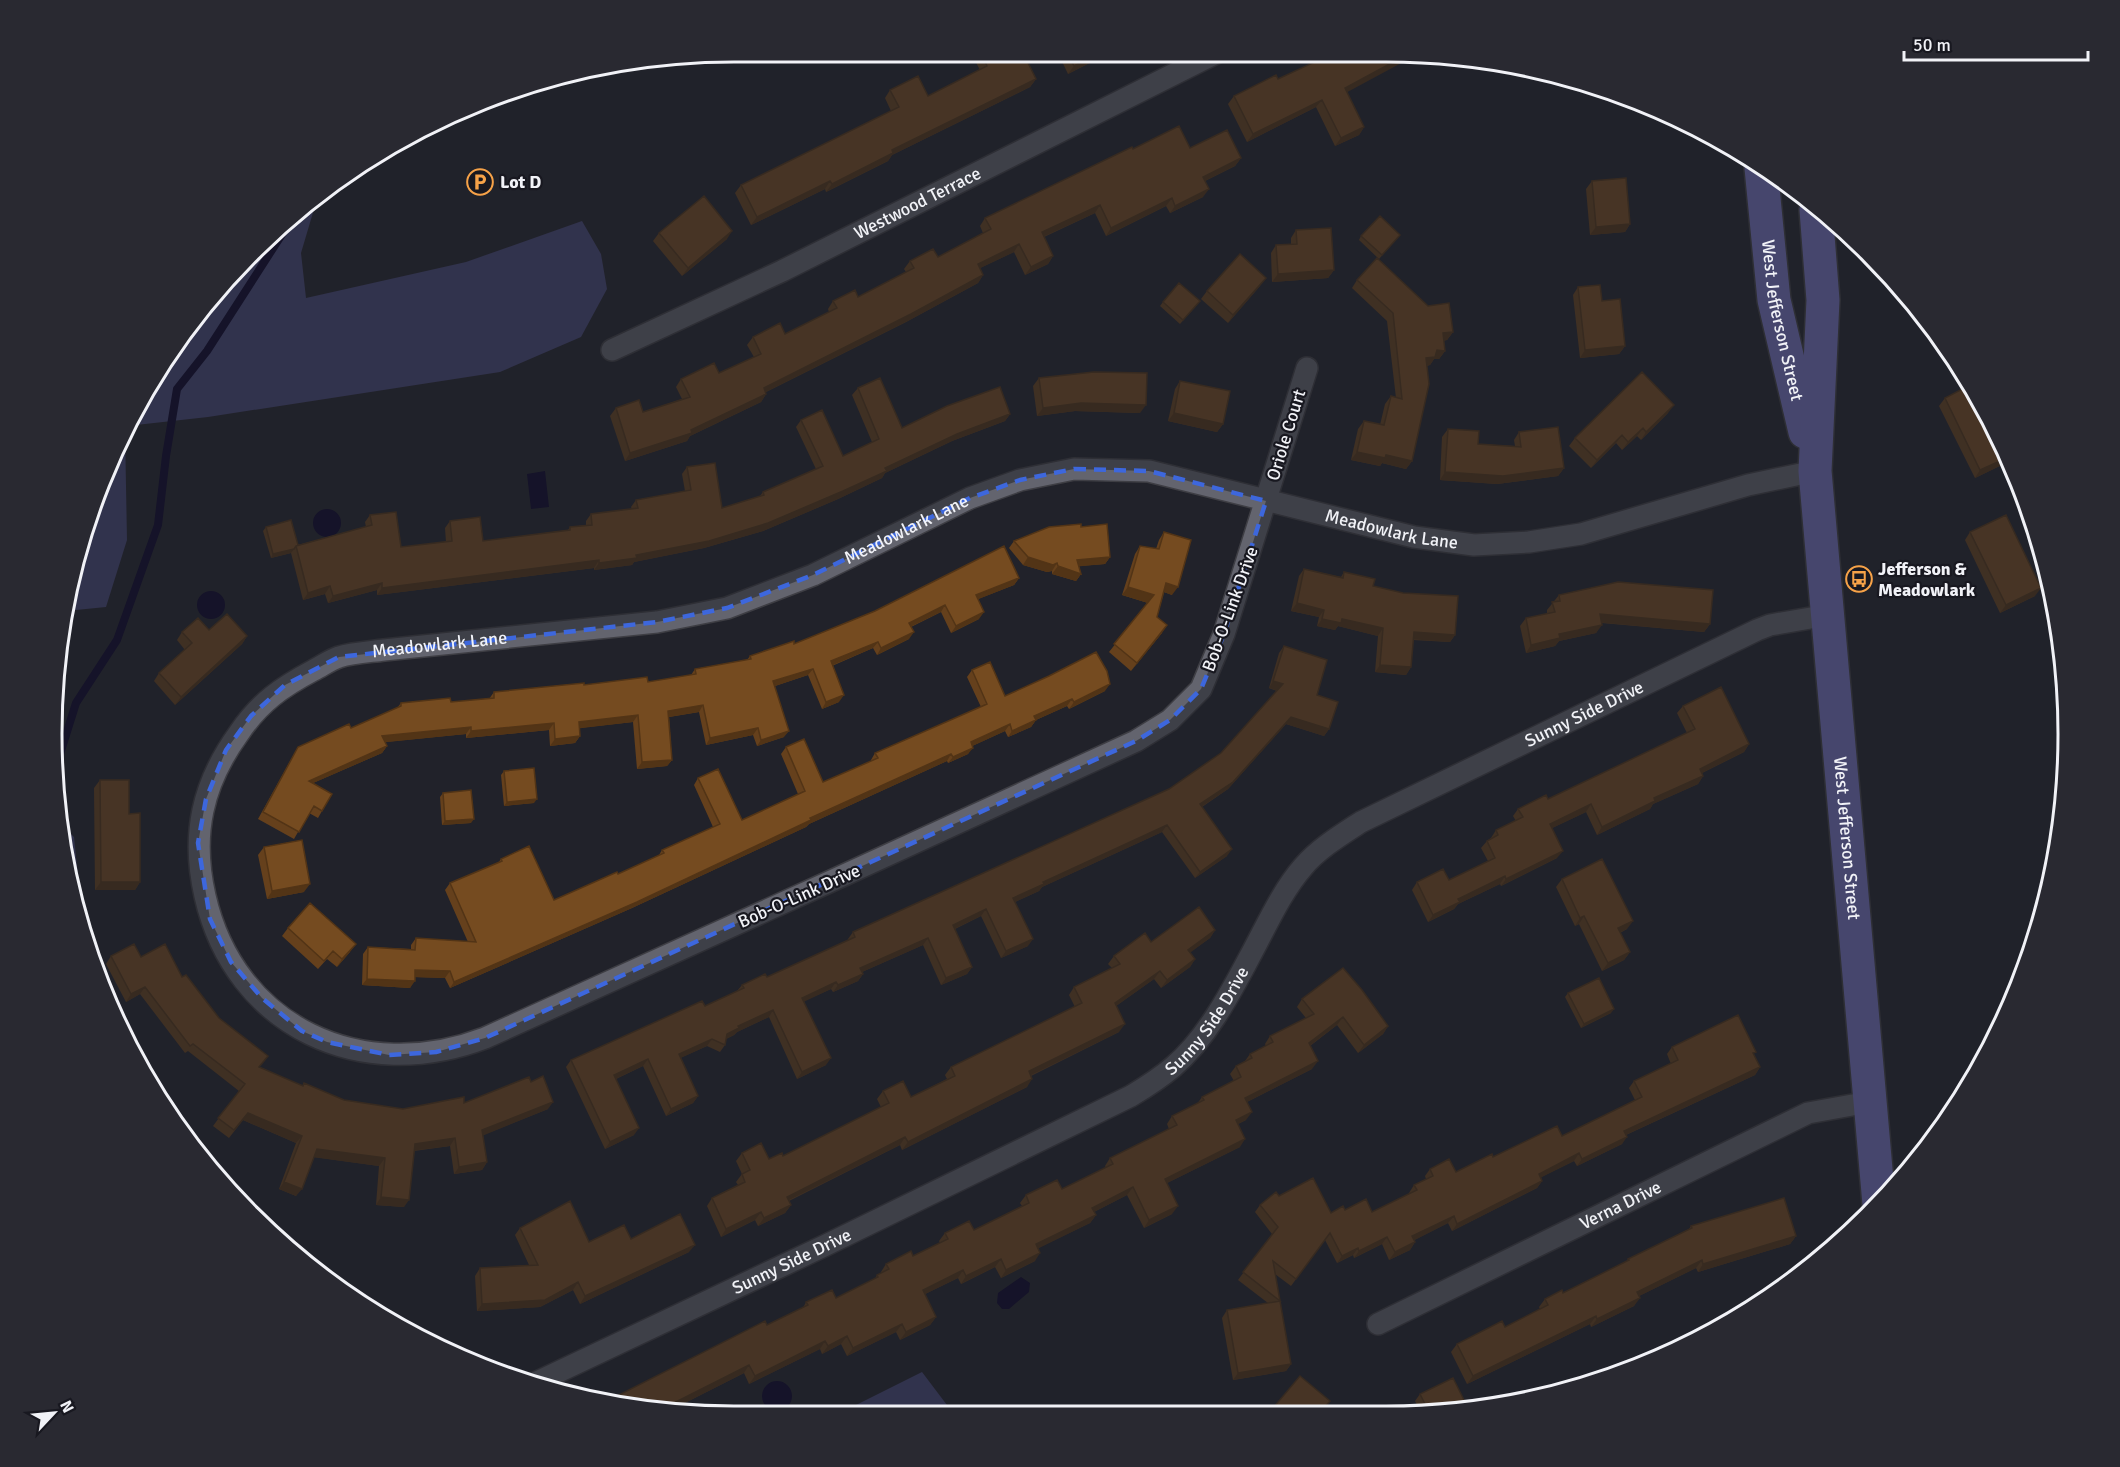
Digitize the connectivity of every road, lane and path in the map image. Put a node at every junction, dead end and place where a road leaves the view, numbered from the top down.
1 (1200, 61) edge
2 (1762, 176) edge
3 (1817, 217) edge
4 (612, 350) dead end
5 (1307, 368) dead end
6 (1815, 471) junction
7 (1266, 501) junction
8 (1828, 615) junction
9 (222, 944) joint
10 (1869, 1102) junction
11 (1878, 1192) edge
12 (1378, 1324) dead end
13 (545, 1378) edge

1 - 4 street, Westwood Terrace
2 - 6 main road, West Jefferson Street
3 - 6 main road, West Jefferson Street
5 - 7 street, Oriole Court
6 - 7 street, Meadowlark Lane
6 - 8 main road, West Jefferson Street
7 - 9 street, Bob-O-Link Drive
7 - 9 street, Meadowlark Lane
8 - 10 main road, West Jefferson Street
8 - 13 street, Sunny Side Drive
10 - 11 main road, West Jefferson Street
10 - 12 street, Verna Drive

